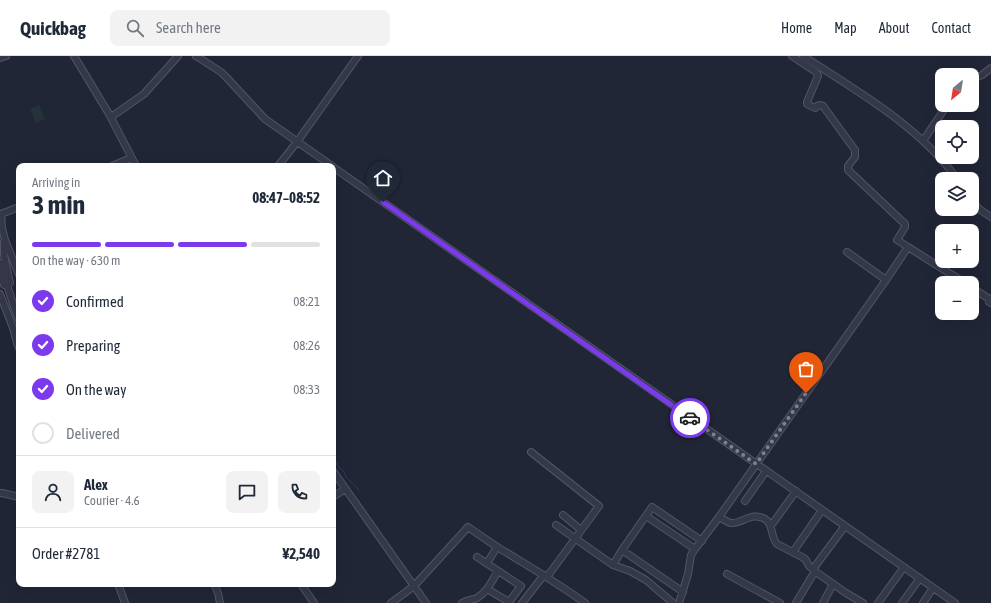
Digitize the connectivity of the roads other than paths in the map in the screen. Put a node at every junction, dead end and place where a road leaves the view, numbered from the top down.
1 (6, 56) edge
2 (74, 56) edge
3 (178, 56) edge
4 (196, 56) edge
5 (358, 56) edge
6 (792, 56) edge
7 (803, 56) edge
8 (0, 58) edge
9 (991, 68) edge
10 (979, 76) edge
11 (942, 112) edge
12 (111, 117) junction
13 (923, 141) junction
14 (297, 142) junction
15 (131, 158) junction
16 (119, 163) edge
17 (134, 163) edge
18 (280, 163) edge
19 (328, 163) edge
20 (336, 169) edge
21 (951, 172) edge
22 (16, 207) edge
23 (979, 209) edge
24 (991, 217) edge
25 (5, 240) junction
26 (908, 247) junction
27 (847, 252) dead end
28 (0, 263) edge
29 (16, 268) edge
30 (0, 274) edge
31 (953, 276) edge
32 (886, 280) junction
33 (6, 284) junction
34 (979, 292) edge
35 (0, 294) edge
36 (991, 299) edge
37 (991, 304) edge
38 (16, 312) edge
39 (16, 339) edge
40 (531, 452) dead end
41 (756, 464) junction
42 (766, 471) junction
43 (336, 476) edge
44 (345, 489) junction
45 (796, 492) junction
46 (0, 493) edge
47 (16, 495) edge
48 (336, 495) edge
49 (745, 501) dead end
50 (822, 510) junction
51 (563, 515) dead end
52 (646, 516) junction
53 (719, 517) junction
54 (556, 525) dead end
55 (770, 525) junction
56 (845, 526) junction
57 (581, 530) junction
58 (574, 538) junction
59 (702, 541) junction
60 (497, 547) junction
61 (622, 550) junction
62 (694, 550) junction
63 (793, 552) junction
64 (477, 557) dead end
65 (487, 563) junction
66 (613, 565) junction
67 (904, 567) junction
68 (498, 570) junction
69 (814, 571) junction
70 (727, 574) dead end
71 (545, 576) junction
72 (920, 578) junction
73 (833, 584) junction
74 (414, 586) junction
75 (119, 587) edge
76 (215, 587) edge
77 (302, 587) edge
78 (933, 588) junction
79 (487, 589) junction
80 (683, 592) junction
81 (578, 601) edge
82 (125, 603) edge
83 (220, 603) edge
84 (314, 603) edge
85 (391, 603) edge
86 (426, 603) edge
87 (462, 603) edge
88 (522, 603) edge
89 (585, 603) edge
90 (673, 603) edge
91 (679, 603) edge
92 (780, 603) edge
93 (796, 603) edge
94 (823, 603) edge
95 (864, 603) edge
96 (878, 603) edge
97 (902, 603) edge
98 (923, 603) edge
99 (955, 603) edge

1 - 8 street
2 - 12 street
3 - 12 street
4 - 14 street
5 - 14 street
6 - 26 street
7 - 13 street
9 - 10 street
11 - 13 street
12 - 15 street
13 - 21 street
14 - 18 street
14 - 19 street
15 - 16 street
15 - 17 street
20 - 41 street
22 - 25 street
23 - 24 street
25 - 29 street
25 - 33 street
26 - 31 street
26 - 32 street
27 - 32 street
28 - 33 street
30 - 33 street
32 - 41 street
33 - 38 street
34 - 36 street
35 - 39 street
36 - 37 street
40 - 57 street
41 - 42 street
41 - 53 street
42 - 45 street
42 - 49 street
43 - 44 street
44 - 48 street
44 - 74 street
45 - 50 street
45 - 55 street
46 - 47 street
50 - 56 street
50 - 63 street
51 - 57 street
52 - 59 street
52 - 61 street
52 - 62 street
53 - 55 street
53 - 59 street
54 - 58 street
55 - 63 street
56 - 67 street
56 - 69 street
57 - 58 street
58 - 66 street
58 - 71 street
59 - 62 street
60 - 65 street
60 - 71 street
60 - 74 street
61 - 66 street
61 - 80 street
62 - 80 street
63 - 69 street
64 - 65 street
65 - 68 street
66 - 90 street
67 - 72 street
67 - 96 street
68 - 79 street
68 - 79 street
69 - 73 street
69 - 93 street
70 - 92 street
71 - 81 street
71 - 88 street
72 - 78 street
72 - 97 street
73 - 94 street
73 - 95 street
74 - 85 street
74 - 86 street
75 - 82 street
76 - 83 street
77 - 84 street
78 - 98 street
78 - 99 street
79 - 87 street
80 - 91 street
81 - 89 street

